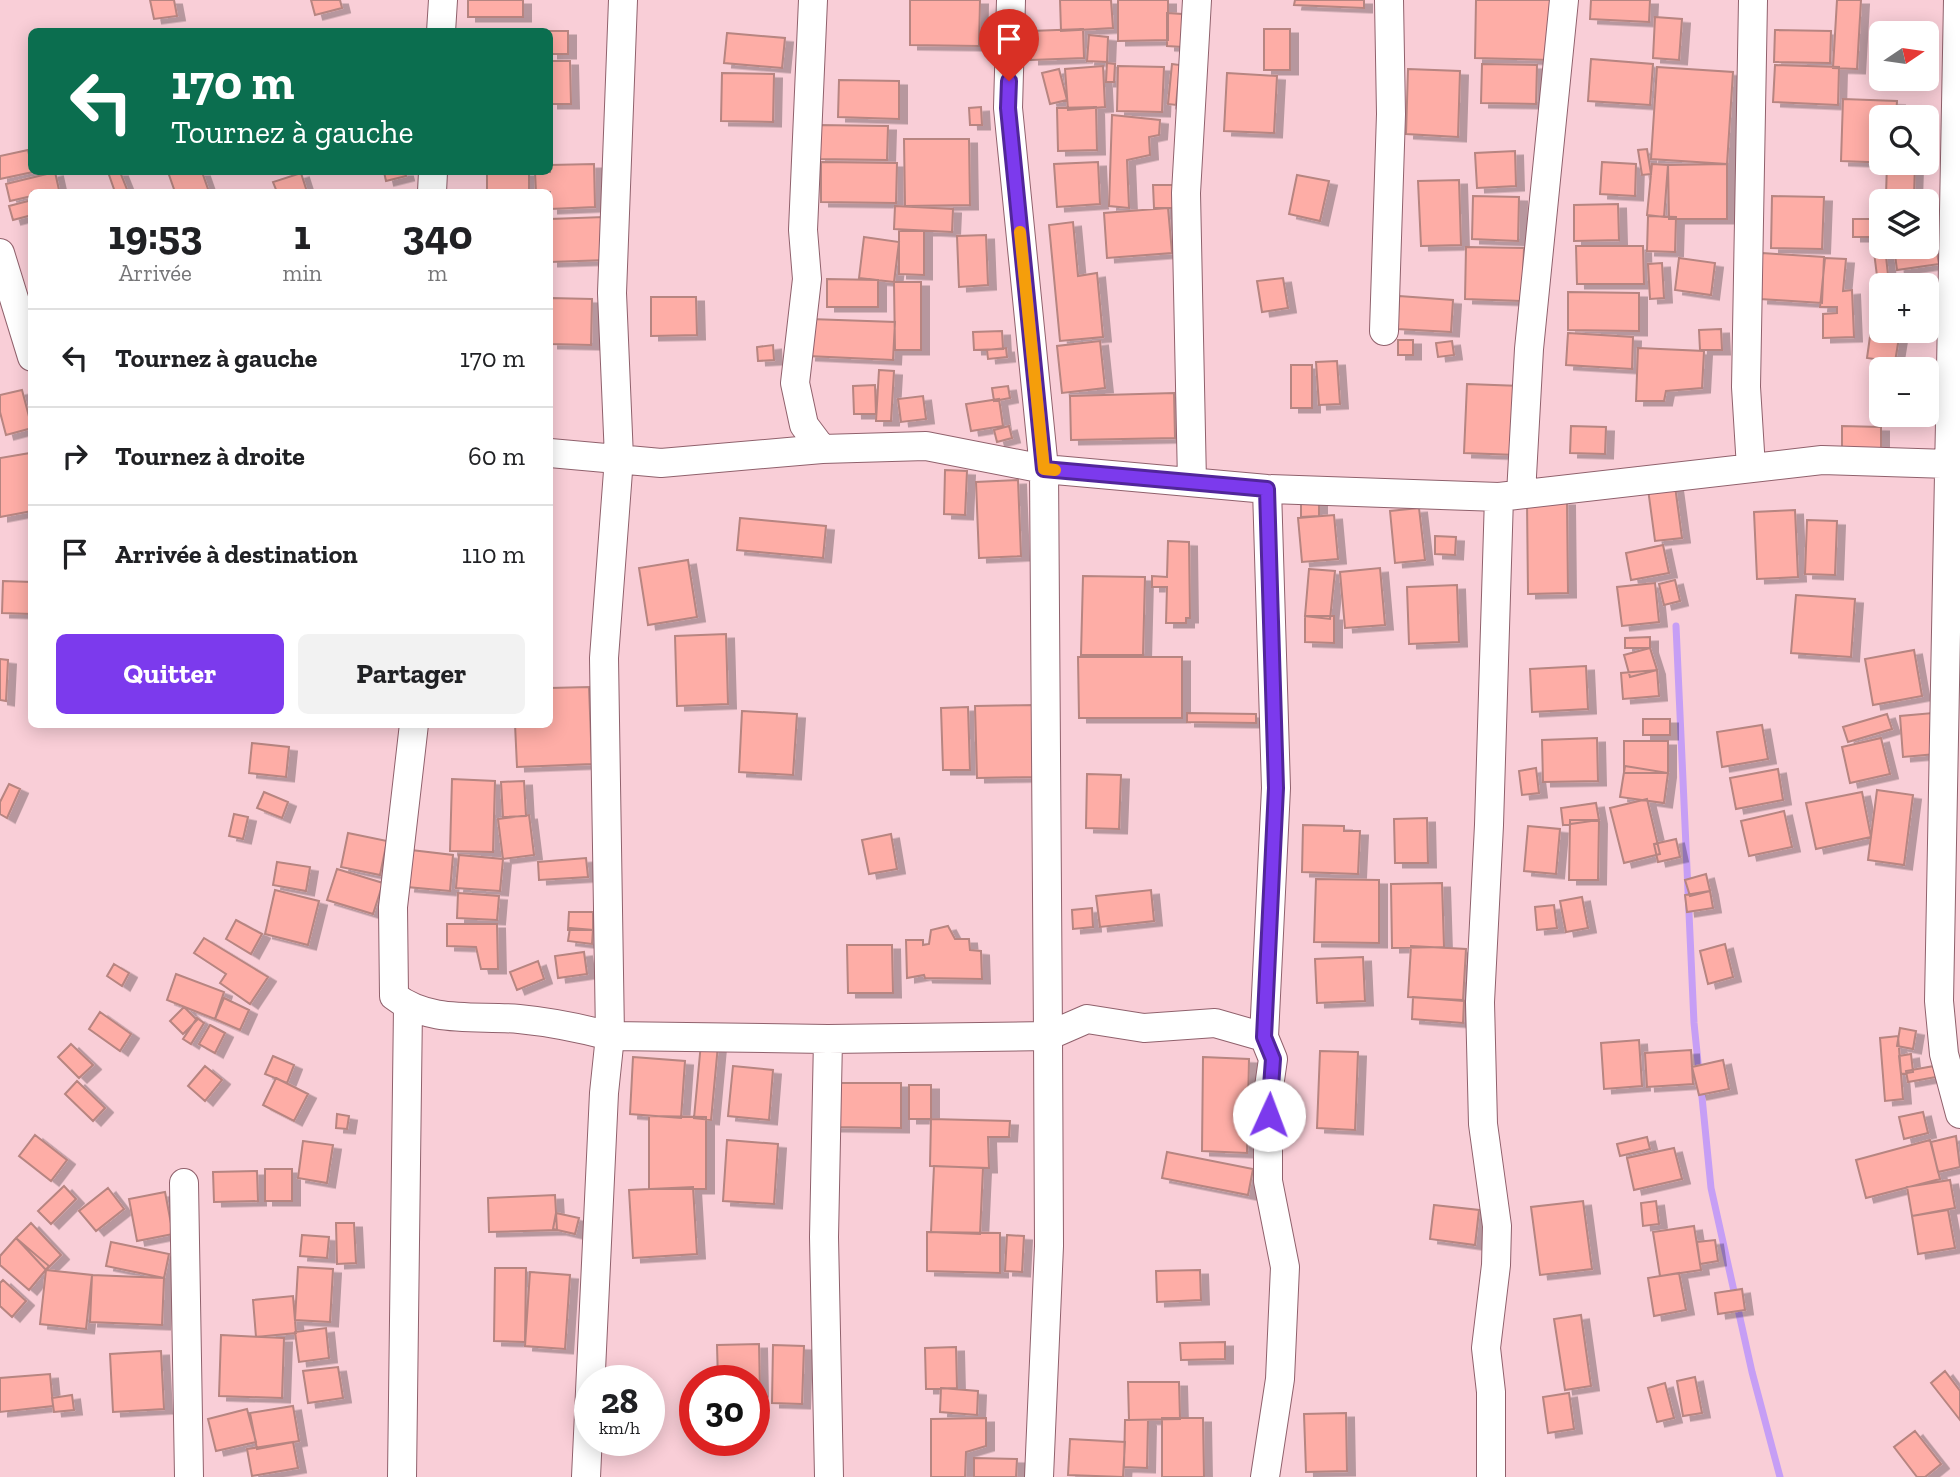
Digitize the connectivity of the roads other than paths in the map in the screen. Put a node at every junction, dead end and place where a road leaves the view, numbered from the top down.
1 (443, 0) edge
2 (622, 0) edge
3 (813, 0) edge
4 (1011, 0) edge
5 (1197, 0) edge
6 (1389, 0) edge
7 (1564, 0) edge
8 (1753, 0) edge
9 (1958, 0) edge
10 (441, 28) edge
11 (0, 253) edge
12 (1384, 331) dead end
13 (28, 344) edge
14 (822, 449) junction
15 (553, 453) edge
16 (619, 458) junction
17 (1949, 464) junction
18 (1751, 468) junction
19 (1044, 469) junction
20 (1192, 482) junction
21 (1267, 489) junction
22 (1510, 496) junction
23 (414, 728) edge
24 (408, 1007) junction
25 (610, 1036) junction
26 (1048, 1036) junction
27 (1264, 1037) junction
28 (828, 1039) junction
29 (1960, 1114) edge
30 (184, 1183) dead end
31 (189, 1477) edge
32 (402, 1477) edge
33 (586, 1477) edge
34 (829, 1477) edge
35 (1039, 1477) edge
36 (1265, 1477) edge
37 (1491, 1477) edge

1 - 10 street
2 - 16 street
3 - 14 street
4 - 19 street
5 - 20 street
6 - 12 street
7 - 22 street
8 - 18 street
9 - 17 street
11 - 13 street
14 - 16 street
14 - 19 street
15 - 16 street
16 - 25 street
17 - 18 street
17 - 29 street
18 - 22 street
19 - 20 street
19 - 26 street
20 - 21 street
21 - 22 street
21 - 27 street
22 - 37 street
23 - 24 street
24 - 25 street
24 - 32 street
25 - 28 street
25 - 33 street
26 - 27 street
26 - 28 street
26 - 35 street
27 - 36 street
28 - 34 street
30 - 31 street

